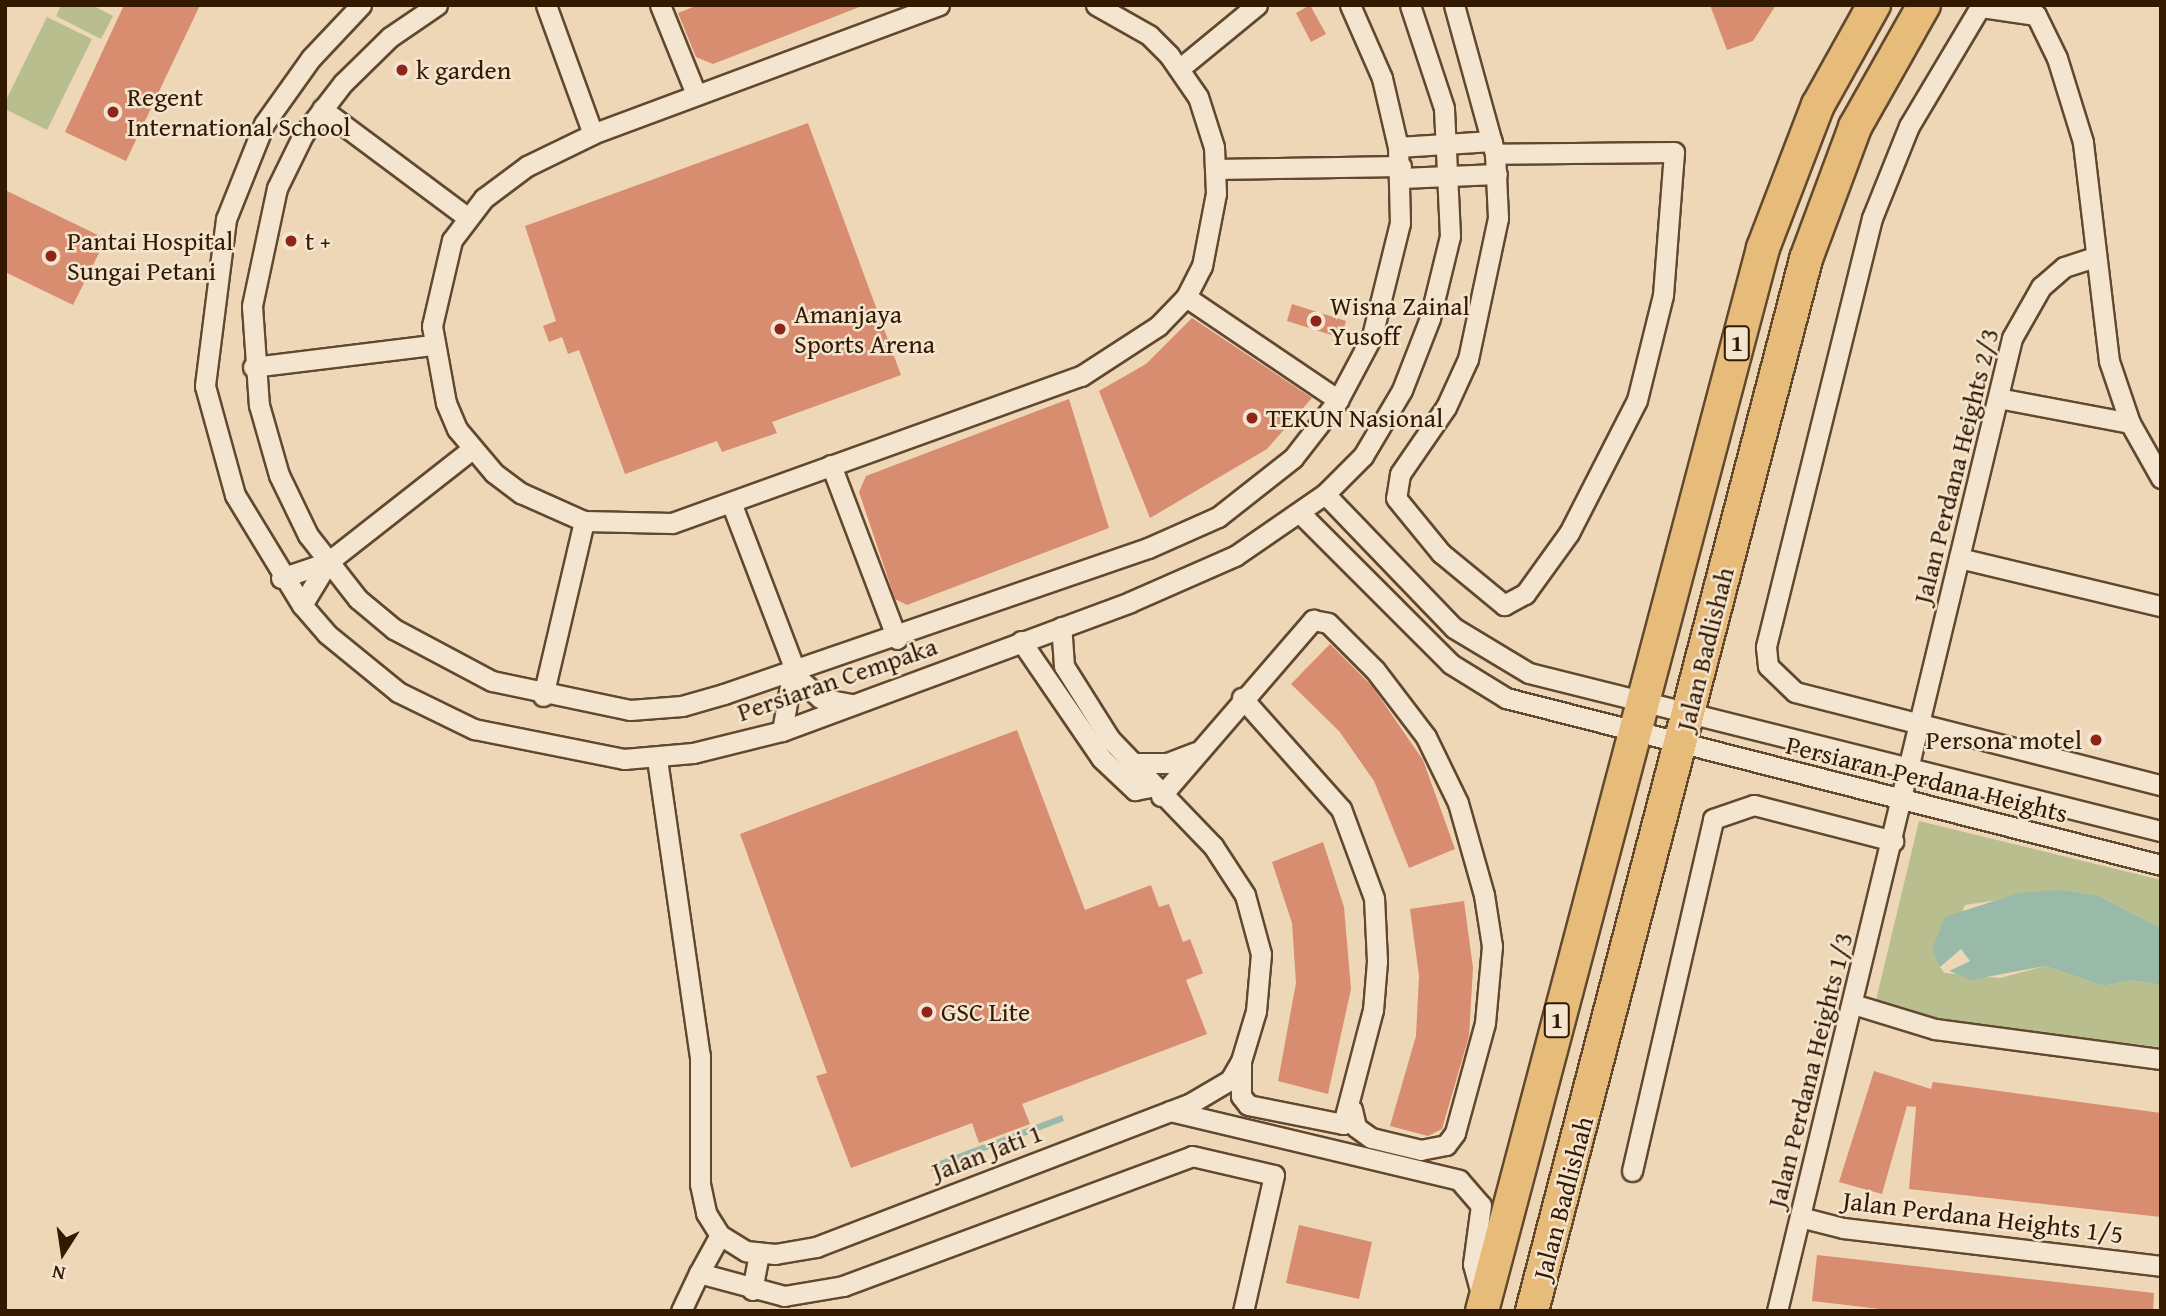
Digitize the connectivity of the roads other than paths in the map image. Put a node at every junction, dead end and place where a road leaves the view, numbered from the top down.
1 (361, 5) edge
2 (437, 5) edge
3 (546, 5) edge
4 (660, 5) edge
5 (939, 5) edge
6 (1096, 5) edge
7 (1257, 5) edge
8 (1350, 5) edge
9 (1410, 5) edge
10 (1454, 5) edge
11 (1874, 5) edge
12 (1924, 5) edge
13 (1179, 69) junction
14 (696, 94) junction
15 (321, 109) junction
16 (593, 134) junction
17 (1449, 144) junction
18 (1494, 147) junction
19 (1400, 164) junction
20 (1216, 169) junction
21 (1497, 174) junction
22 (1452, 176) junction
23 (467, 217) junction
24 (2094, 257) junction
25 (1186, 297) junction
26 (433, 345) junction
27 (253, 367) junction
28 (1998, 398) junction
29 (1338, 400) junction
30 (2130, 423) junction
31 (472, 449) junction
32 (831, 466) junction
33 (2161, 478) edge
34 (1325, 495) junction
35 (732, 505) junction
36 (1301, 513) junction
37 (584, 521) junction
38 (1959, 558) junction
39 (328, 562) junction
40 (281, 578) junction
41 (302, 605) junction
42 (2161, 606) edge
43 (1061, 627) junction
44 (897, 639) junction
45 (1021, 641) junction
46 (793, 669) junction
47 (543, 696) junction
48 (1242, 698) junction
49 (1643, 698) junction
50 (856, 703) junction
51 (1689, 709) junction
52 (1920, 724) junction
53 (782, 731) junction
54 (1635, 731) junction
55 (1681, 743) junction
56 (1199, 750) junction
57 (657, 759) junction
58 (1131, 763) junction
59 (1911, 767) junction
60 (2161, 785) edge
61 (1864, 789) junction
62 (1156, 791) junction
63 (1903, 800) junction
64 (2161, 831) edge
65 (1893, 841) junction
66 (2161, 865) edge
67 (1853, 1004) junction
68 (2161, 1059) edge
69 (1241, 1061) junction
70 (1352, 1109) junction
71 (1168, 1111) junction
72 (1421, 1159) junction
73 (1632, 1171) dead end
74 (1800, 1217) junction
75 (720, 1235) junction
76 (759, 1253) junction
77 (2161, 1266) edge
78 (699, 1273) junction
79 (752, 1290) junction
80 (1483, 1308) edge
81 (681, 1311) edge
82 (1243, 1311) edge
83 (1532, 1311) edge
84 (1777, 1311) edge

1 - 40 street, Persiaran Cempaka
2 - 15 street
3 - 16 street
4 - 14 street
5 - 14 street
6 - 13 street
7 - 13 street
8 - 19 street
9 - 17 street, Persiaran Cempaka
10 - 18 street
11 - 49 main road, Jalan Badlishah / 1
12 - 51 main road, Jalan Badlishah / 1
13 - 20 street
14 - 16 street
15 - 23 street
15 - 27 street
16 - 23 street
17 - 18 street
17 - 19 street
17 - 22 street, Persiaran Cempaka
18 - 21 street
18 - 21 street
19 - 20 street
19 - 22 street
19 - 29 street
20 - 25 street
21 - 22 street
22 - 34 street, Persiaran Cempaka
23 - 26 street
24 - 28 street, Jalan Perdana Heights 2/3
24 - 30 street
24 - 52 street
25 - 29 street
25 - 32 street
26 - 27 street
26 - 31 street
27 - 39 street
28 - 30 street
28 - 38 street, Jalan Perdana Heights 2/3
29 - 44 street
30 - 33 street
31 - 37 street
31 - 39 street
32 - 35 street
32 - 44 street
34 - 36 street, Persiaran Cempaka
34 - 49 street, Persiaran Perdana Heights
35 - 37 street
35 - 46 street
36 - 43 street, Persiaran Cempaka
36 - 54 street, Persiaran Perdana Heights
37 - 47 street
38 - 42 street
38 - 52 street, Jalan Perdana Heights 2/3
39 - 40 street
39 - 41 street
39 - 47 street
40 - 41 street, Persiaran Cempaka
41 - 57 street, Persiaran Cempaka
43 - 45 street, Persiaran Cempaka
43 - 58 street, Jalan Jati 1
44 - 46 street
45 - 50 street, Persiaran Cempaka
45 - 62 street
46 - 47 street
46 - 50 street
46 - 53 street
48 - 56 street
48 - 70 street
48 - 72 street
49 - 51 street, Persiaran Perdana Heights
49 - 54 main road, Jalan Badlishah / 1
50 - 53 street, Persiaran Cempaka
51 - 55 main road, Jalan Badlishah / 1
51 - 59 street, Persiaran Perdana Heights
52 - 59 street, Jalan Perdana Heights 2/3
52 - 60 street
53 - 57 street, Persiaran Cempaka
54 - 55 street, Persiaran Perdana Heights
54 - 80 main road, Jalan Badlishah / 1
55 - 61 street, Persiaran Perdana Heights
55 - 83 main road, Jalan Badlishah / 1
56 - 58 street
56 - 62 street
57 - 75 street
58 - 62 street, Jalan Jati 1
59 - 63 street, Jalan Perdana Heights 1/3
59 - 64 street, Persiaran Perdana Heights
61 - 63 street, Persiaran Perdana Heights
61 - 65 street
62 - 69 street, Jalan Jati 1
63 - 65 street, Jalan Perdana Heights 1/3
63 - 66 street, Persiaran Perdana Heights
65 - 67 street, Jalan Perdana Heights 1/3
65 - 73 street
67 - 68 street
67 - 74 street, Jalan Perdana Heights 1/3
69 - 70 street
69 - 71 street, Jalan Jati 1
70 - 72 street
71 - 72 street
71 - 76 street, Jalan Jati 1
72 - 80 street
74 - 77 street, Jalan Perdana Heights 1/5
74 - 84 street, Jalan Perdana Heights 1/3
75 - 76 street
75 - 78 street
76 - 79 street
78 - 79 street
78 - 81 street
79 - 82 street

